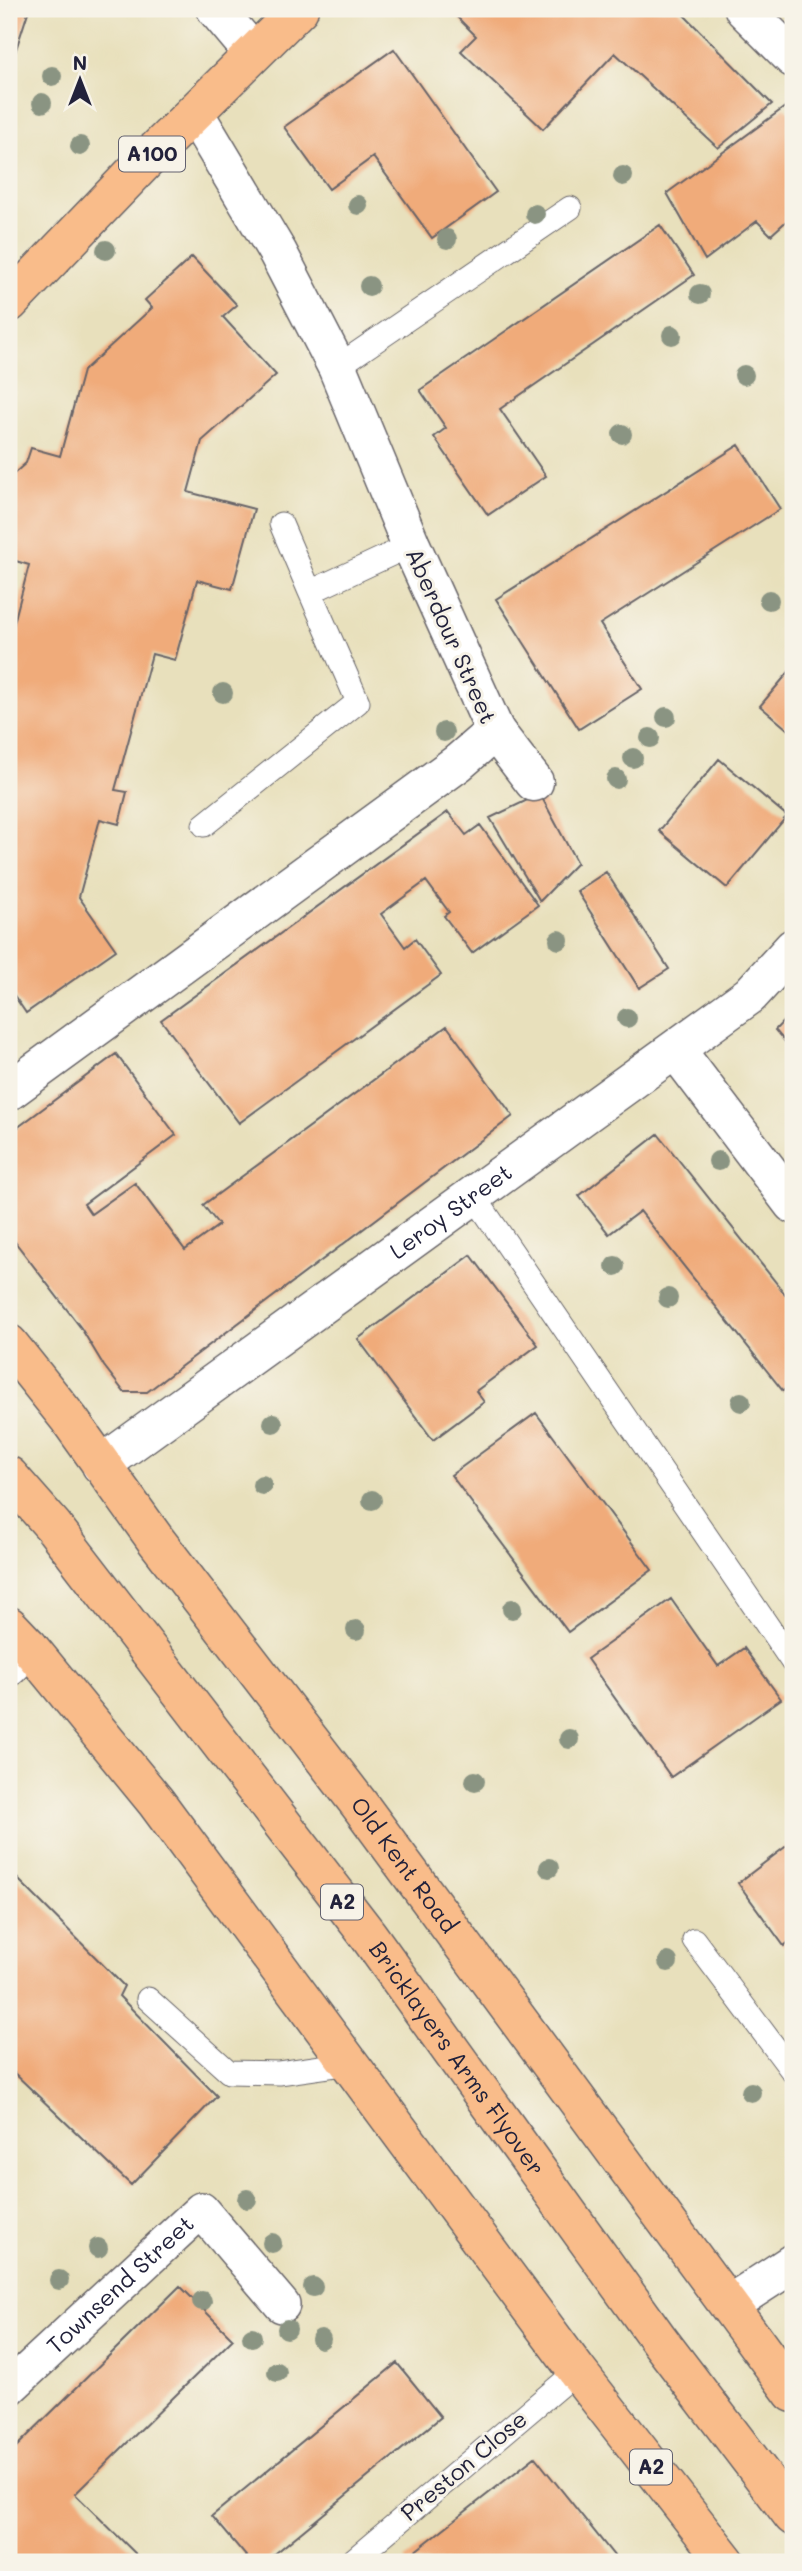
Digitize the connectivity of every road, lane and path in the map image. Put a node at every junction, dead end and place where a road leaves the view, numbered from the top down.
1 (216, 9) edge
2 (299, 9) edge
3 (744, 9) edge
4 (253, 53) junction
5 (793, 58) edge
6 (195, 114) junction
7 (570, 208) dead end
8 (9, 303) edge
9 (337, 367) junction
10 (281, 524) dead end
11 (411, 545) junction
12 (310, 592) junction
13 (495, 732) junction
14 (534, 782) dead end
15 (204, 825) dead end
16 (793, 948) edge
17 (676, 1050) junction
18 (9, 1091) edge
19 (474, 1196) junction
20 (793, 1204) edge
21 (9, 1344) edge
22 (101, 1465) junction
23 (9, 1476) edge
24 (15, 1647) edge
25 (793, 1663) edge
26 (694, 1940) dead end
27 (148, 1999) dead end
28 (350, 2063) junction
29 (793, 2072) edge
30 (793, 2263) edge
31 (730, 2304) junction
32 (282, 2305) dead end
33 (577, 2371) junction
34 (9, 2388) edge
35 (793, 2393) edge
36 (793, 2516) edge
37 (351, 2562) edge
38 (726, 2562) edge

1 - 4 street
2 - 4 highway, A100
3 - 5 street
4 - 6 highway, A100
6 - 8 highway, A100
6 - 9 street, Aberdour Street
7 - 9 lane
9 - 11 street, Aberdour Street
10 - 12 lane
11 - 12 lane
11 - 13 street, Aberdour Street
12 - 15 lane
13 - 14 street
13 - 18 street, Aberdour Street
16 - 17 street, Leroy Street
17 - 19 street, Leroy Street
17 - 20 street
19 - 22 street, Leroy Street
19 - 25 lane
21 - 22 highway, Old Kent Road
22 - 31 highway, Old Kent Road
23 - 36 highway, Bricklayers Arms Flyover / A2
24 - 28 highway, A2
26 - 29 lane
27 - 28 lane
28 - 33 highway, A2
30 - 31 street
31 - 35 highway, Old Kent Road
32 - 34 street, Townsend Street
33 - 37 lane, Preston Close
33 - 38 highway, A2

